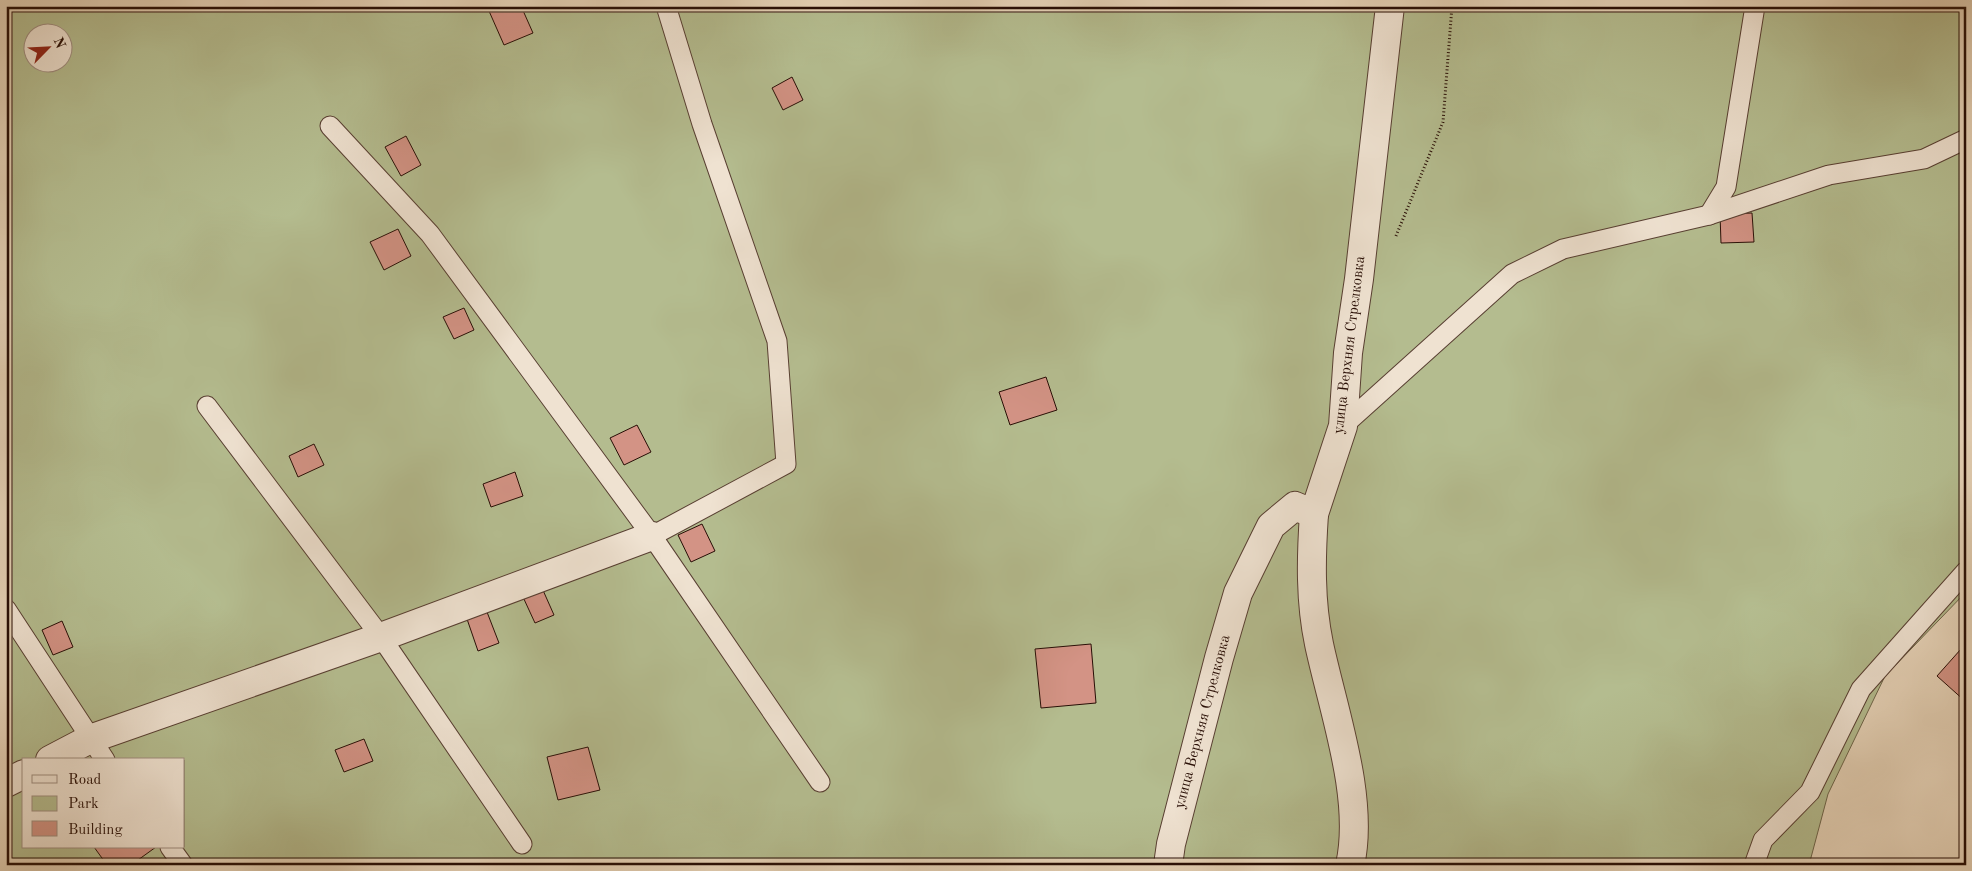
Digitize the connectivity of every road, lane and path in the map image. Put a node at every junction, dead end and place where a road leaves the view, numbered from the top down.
1 (666, 6) edge
2 (1390, 6) edge
3 (1452, 6) edge
4 (1756, 6) edge
5 (330, 126) dead end
6 (1966, 139) edge
7 (1709, 215) junction
8 (1394, 240) dead end
9 (206, 406) dead end
10 (1343, 426) junction
11 (1314, 514) junction
12 (652, 536) junction
13 (1966, 571) edge
14 (6, 609) edge
15 (381, 637) junction
16 (98, 749) edge
17 (59, 758) edge
18 (22, 775) edge
19 (820, 782) dead end
20 (6, 783) edge
21 (522, 844) dead end
22 (171, 848) edge
23 (183, 865) edge
24 (1168, 865) edge
25 (1350, 865) edge
26 (1754, 865) edge

1 - 12 lane
2 - 10 street, улица Верхняя Стрелковка
3 - 8 path
4 - 7 lane
5 - 12 lane
6 - 7 lane
7 - 10 lane
9 - 15 lane
10 - 11 street, улица Верхняя Стрелковка
11 - 24 street, улица Верхняя Стрелковка
11 - 25 street
12 - 15 street
12 - 19 lane
13 - 26 lane
14 - 16 lane
15 - 16 street
15 - 21 lane
16 - 17 street
18 - 20 street
22 - 23 lane

